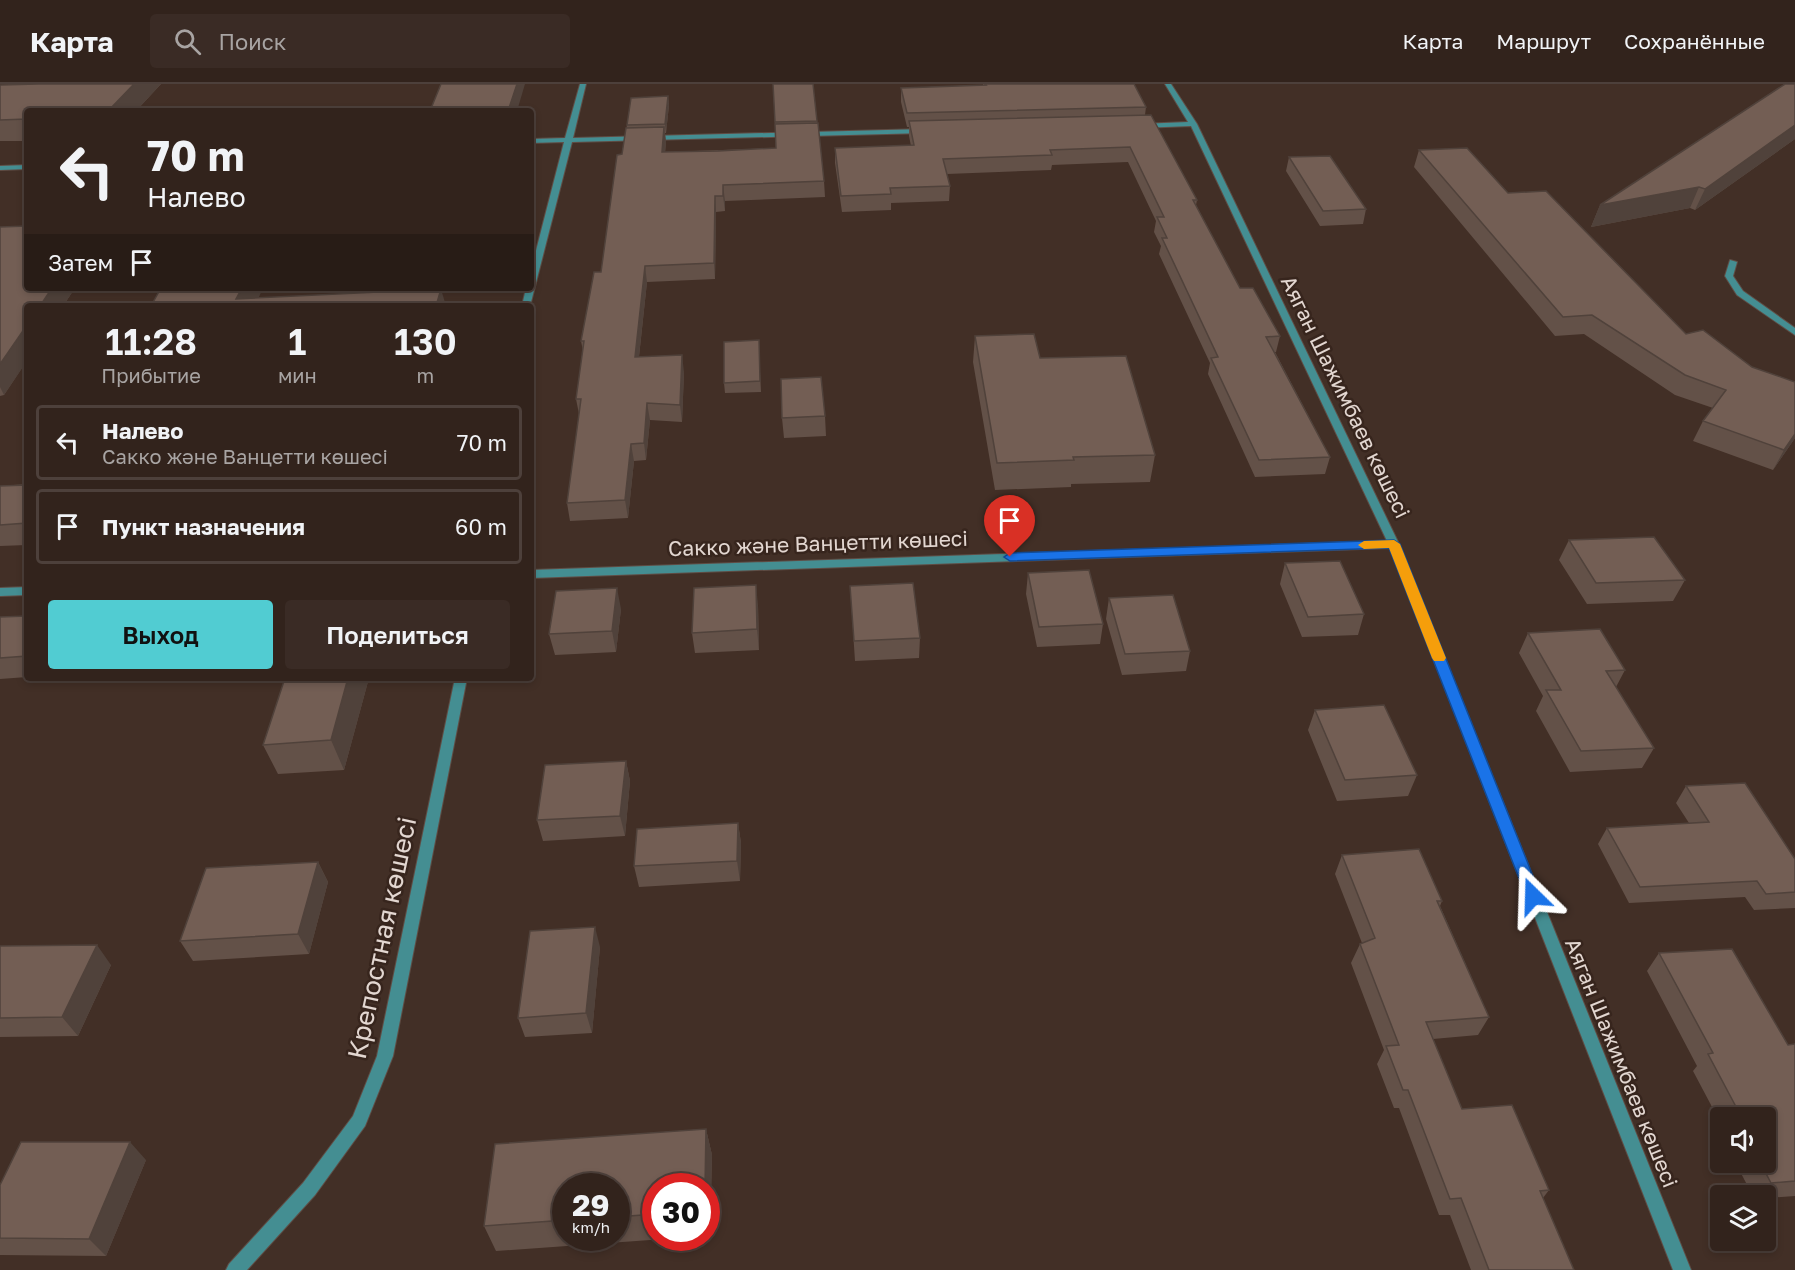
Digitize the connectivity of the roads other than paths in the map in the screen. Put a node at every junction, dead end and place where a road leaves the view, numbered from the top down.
1 (583, 84) edge
2 (1168, 84) edge
3 (1193, 124) junction
4 (1134, 126) edge
5 (934, 130) edge
6 (569, 139) junction
7 (534, 141) edge
8 (24, 167) edge
9 (0, 168) edge
10 (1733, 262) dead end
11 (534, 275) edge
12 (1795, 332) edge
13 (1394, 544) junction
14 (534, 574) edge
15 (24, 591) edge
16 (0, 592) edge
17 (460, 681) edge
18 (235, 1270) edge
19 (1682, 1270) edge

1 - 6 street
2 - 3 street, Аяган Шажимбаев көшесі
3 - 4 street
3 - 13 street, Аяган Шажимбаев көшесі
5 - 6 street
6 - 7 street
6 - 11 street
8 - 9 street
10 - 12 street
13 - 14 street, Сакко және Ванцетти көшесі
13 - 19 street, Аяган Шажимбаев көшесі
15 - 16 street
17 - 18 street, Крепостная көшесі

